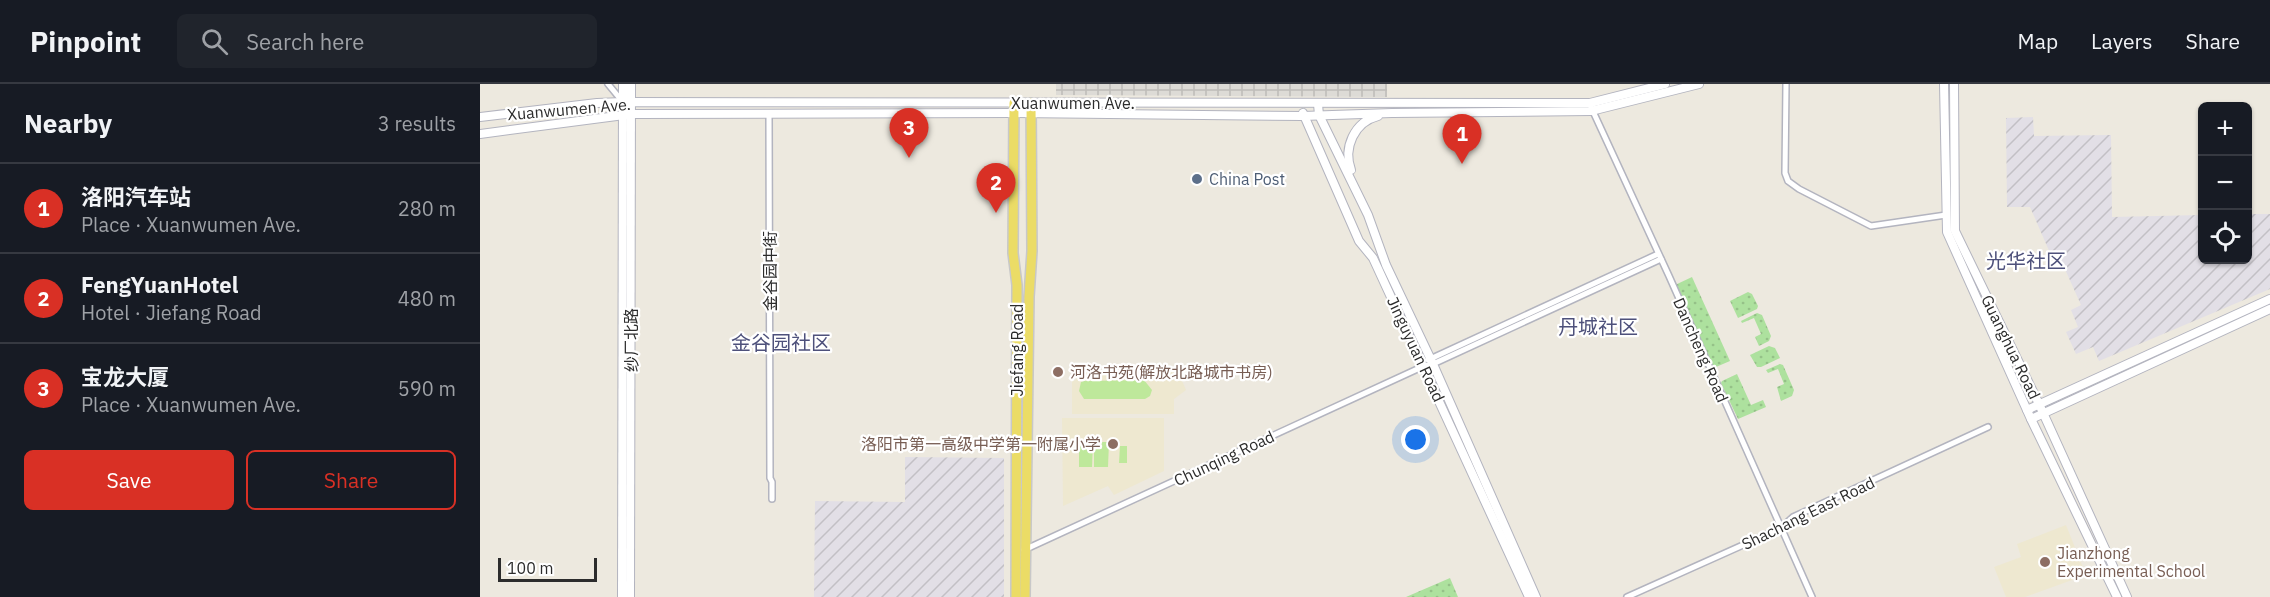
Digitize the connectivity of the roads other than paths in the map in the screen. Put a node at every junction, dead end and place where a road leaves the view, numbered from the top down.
1 (608, 84) edge
2 (623, 84) edge
3 (631, 84) edge
4 (1665, 84) edge
5 (1699, 84) edge
6 (1786, 84) edge
7 (1944, 84) edge
8 (1954, 84) edge
9 (627, 103) junction
10 (1302, 104) junction
11 (1318, 104) junction
12 (1591, 107) junction
13 (1014, 108) junction
14 (1031, 108) junction
15 (1392, 113) junction
16 (769, 114) junction
17 (627, 115) junction
18 (1319, 115) junction
19 (1303, 116) junction
20 (480, 117) edge
21 (480, 134) edge
22 (1360, 197) junction
23 (1946, 215) junction
24 (1660, 257) junction
25 (2270, 299) edge
26 (2270, 309) edge
27 (1431, 361) junction
28 (1424, 366) junction
29 (2039, 404) junction
30 (2027, 410) junction
31 (2043, 414) junction
32 (2031, 419) junction
33 (1988, 427) dead end
34 (772, 499) dead end
35 (1781, 528) junction
36 (1021, 551) junction
37 (622, 597) edge
38 (630, 597) edge
39 (1016, 597) edge
40 (1025, 597) edge
41 (1529, 597) edge
42 (1536, 597) edge
43 (1627, 597) edge
44 (1812, 597) edge
45 (2117, 597) edge
46 (2127, 597) edge

1 - 9 street
2 - 9 main road, 纱厂北路
3 - 9 main road, 纱厂北路
4 - 12 main road, Xuanwumen Ave.
5 - 12 main road, Xuanwumen Ave.
6 - 23 street
7 - 23 main road, Guanghua Road
8 - 29 main road, Guanghua Road
9 - 13 main road, Xuanwumen Ave.
9 - 17 main road, 纱厂北路
9 - 20 main road, Xuanwumen Ave.
10 - 11 main road, Xuanwumen Ave.
10 - 14 main road, Xuanwumen Ave.
10 - 19 main road, Jinguyuan Road
11 - 12 main road, Xuanwumen Ave.
11 - 18 main road, Jinguyuan Road
12 - 15 main road, Xuanwumen Ave.
12 - 24 street, Dancheng Road
13 - 14 main road, Xuanwumen Ave.
13 - 16 main road, Xuanwumen Ave.
13 - 36 main road, Jiefang Road
14 - 19 main road, Xuanwumen Ave.
14 - 36 main road, Jiefang Road
15 - 18 main road, Xuanwumen Ave.
15 - 22 main road
16 - 17 main road, Xuanwumen Ave.
16 - 34 street, 金谷园中街
17 - 21 main road, Xuanwumen Ave.
17 - 37 main road, 纱厂北路
17 - 38 main road, 纱厂北路
18 - 19 main road, Xuanwumen Ave.
18 - 22 main road, Jinguyuan Road
19 - 28 main road, Jinguyuan Road
22 - 27 main road, Jinguyuan Road
23 - 30 main road, Guanghua Road
24 - 27 street, Chunqing Road
24 - 35 street, Dancheng Road
25 - 29 main road
26 - 31 main road
27 - 28 street, Chunqing Road
27 - 42 main road, Jinguyuan Road
28 - 36 street, Chunqing Road
28 - 41 main road, Jinguyuan Road
29 - 30 main road
29 - 31 main road, Guanghua Road
30 - 32 main road, Guanghua Road
31 - 32 main road
31 - 46 main road, Guanghua Road
32 - 45 main road, Guanghua Road
33 - 35 street, Shachang East Road
35 - 43 street, Shachang East Road
35 - 44 street, Dancheng Road
36 - 39 main road, Jiefang Road
36 - 40 main road, Jiefang Road

